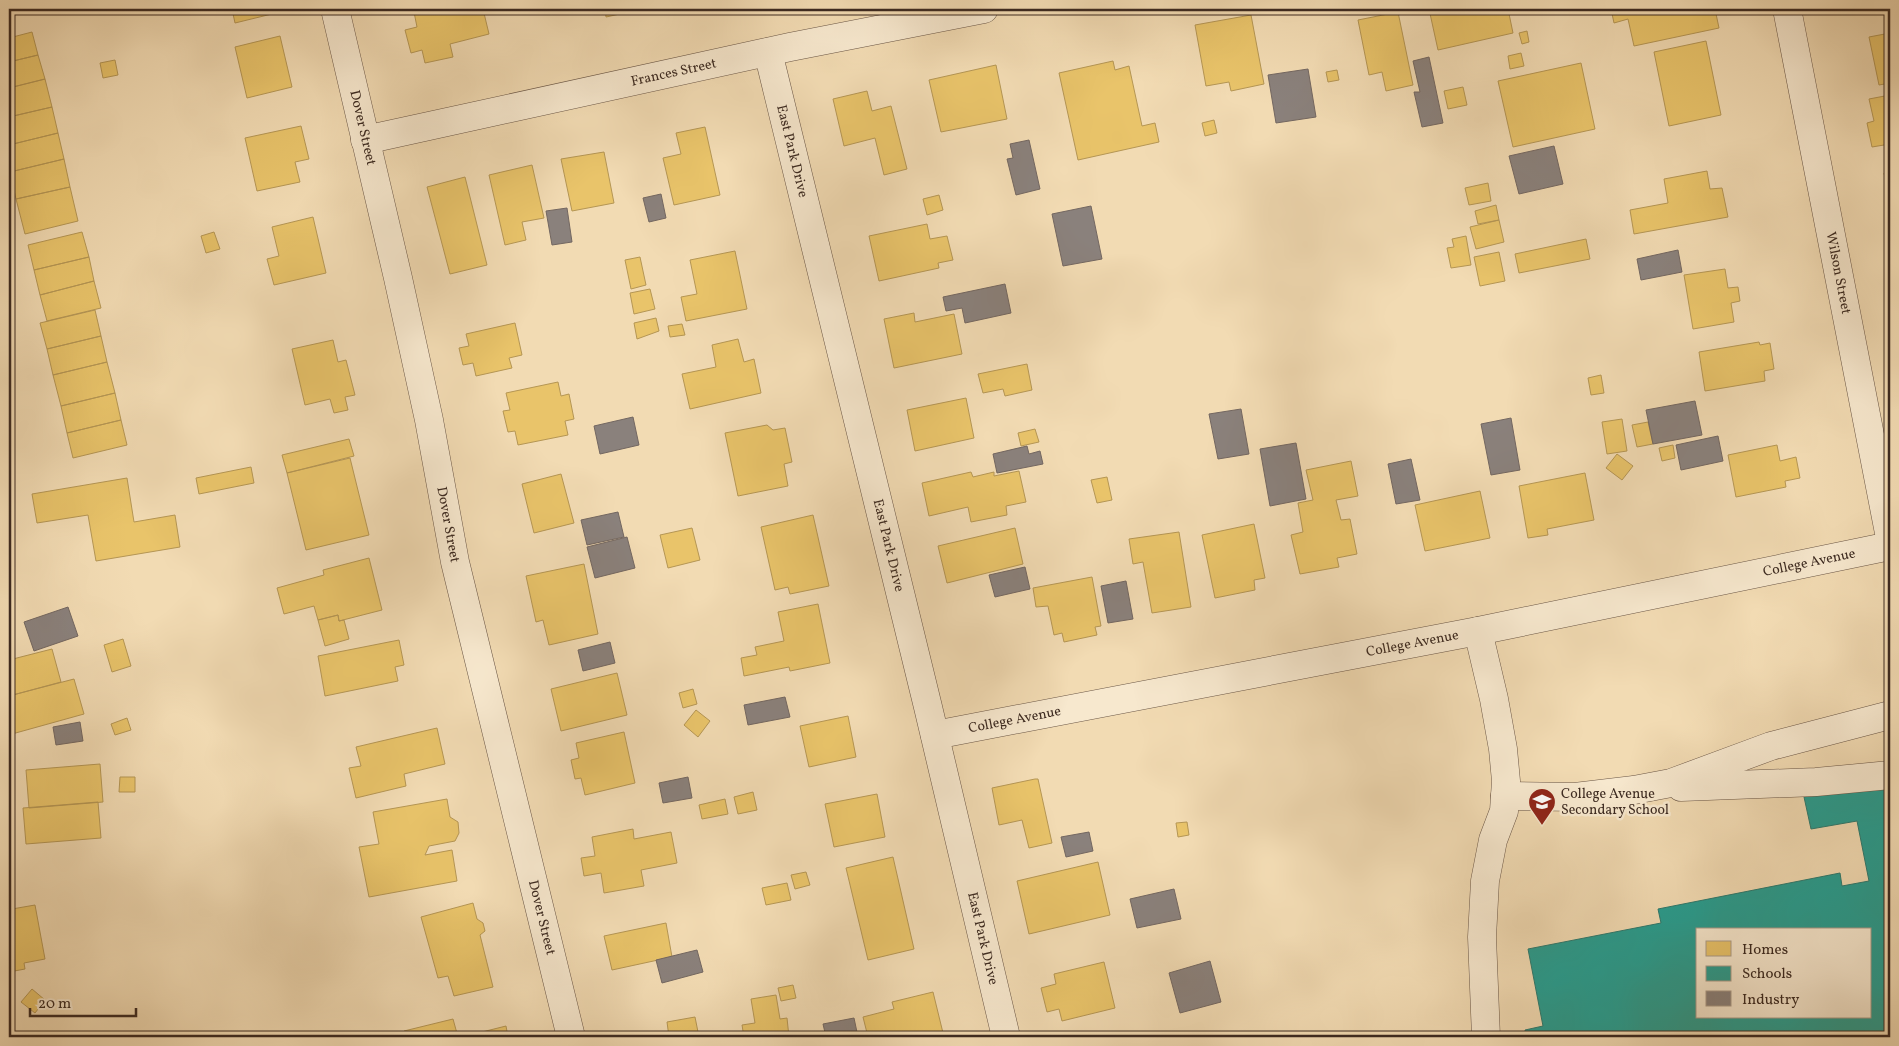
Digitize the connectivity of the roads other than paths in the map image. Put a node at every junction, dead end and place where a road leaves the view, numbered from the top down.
1 (335, 9) edge
2 (984, 9) edge
3 (1787, 9) edge
4 (768, 52) junction
5 (366, 140) junction
6 (1890, 538) edge
7 (1890, 546) edge
8 (1478, 631) junction
9 (1890, 715) edge
10 (935, 735) junction
11 (1890, 775) edge
12 (1634, 790) junction
13 (1505, 796) junction
14 (571, 1037) edge
15 (1006, 1037) edge
16 (1486, 1037) edge

1 - 5 street, Dover Street
2 - 4 street, Frances Street
3 - 6 street, Wilson Street
4 - 5 street, Frances Street
4 - 10 street, East Park Drive
5 - 14 street, Dover Street
7 - 8 street, College Avenue
8 - 10 street, College Avenue
8 - 13 street
9 - 12 street
10 - 15 street, East Park Drive
11 - 12 street
12 - 13 street
13 - 16 street

